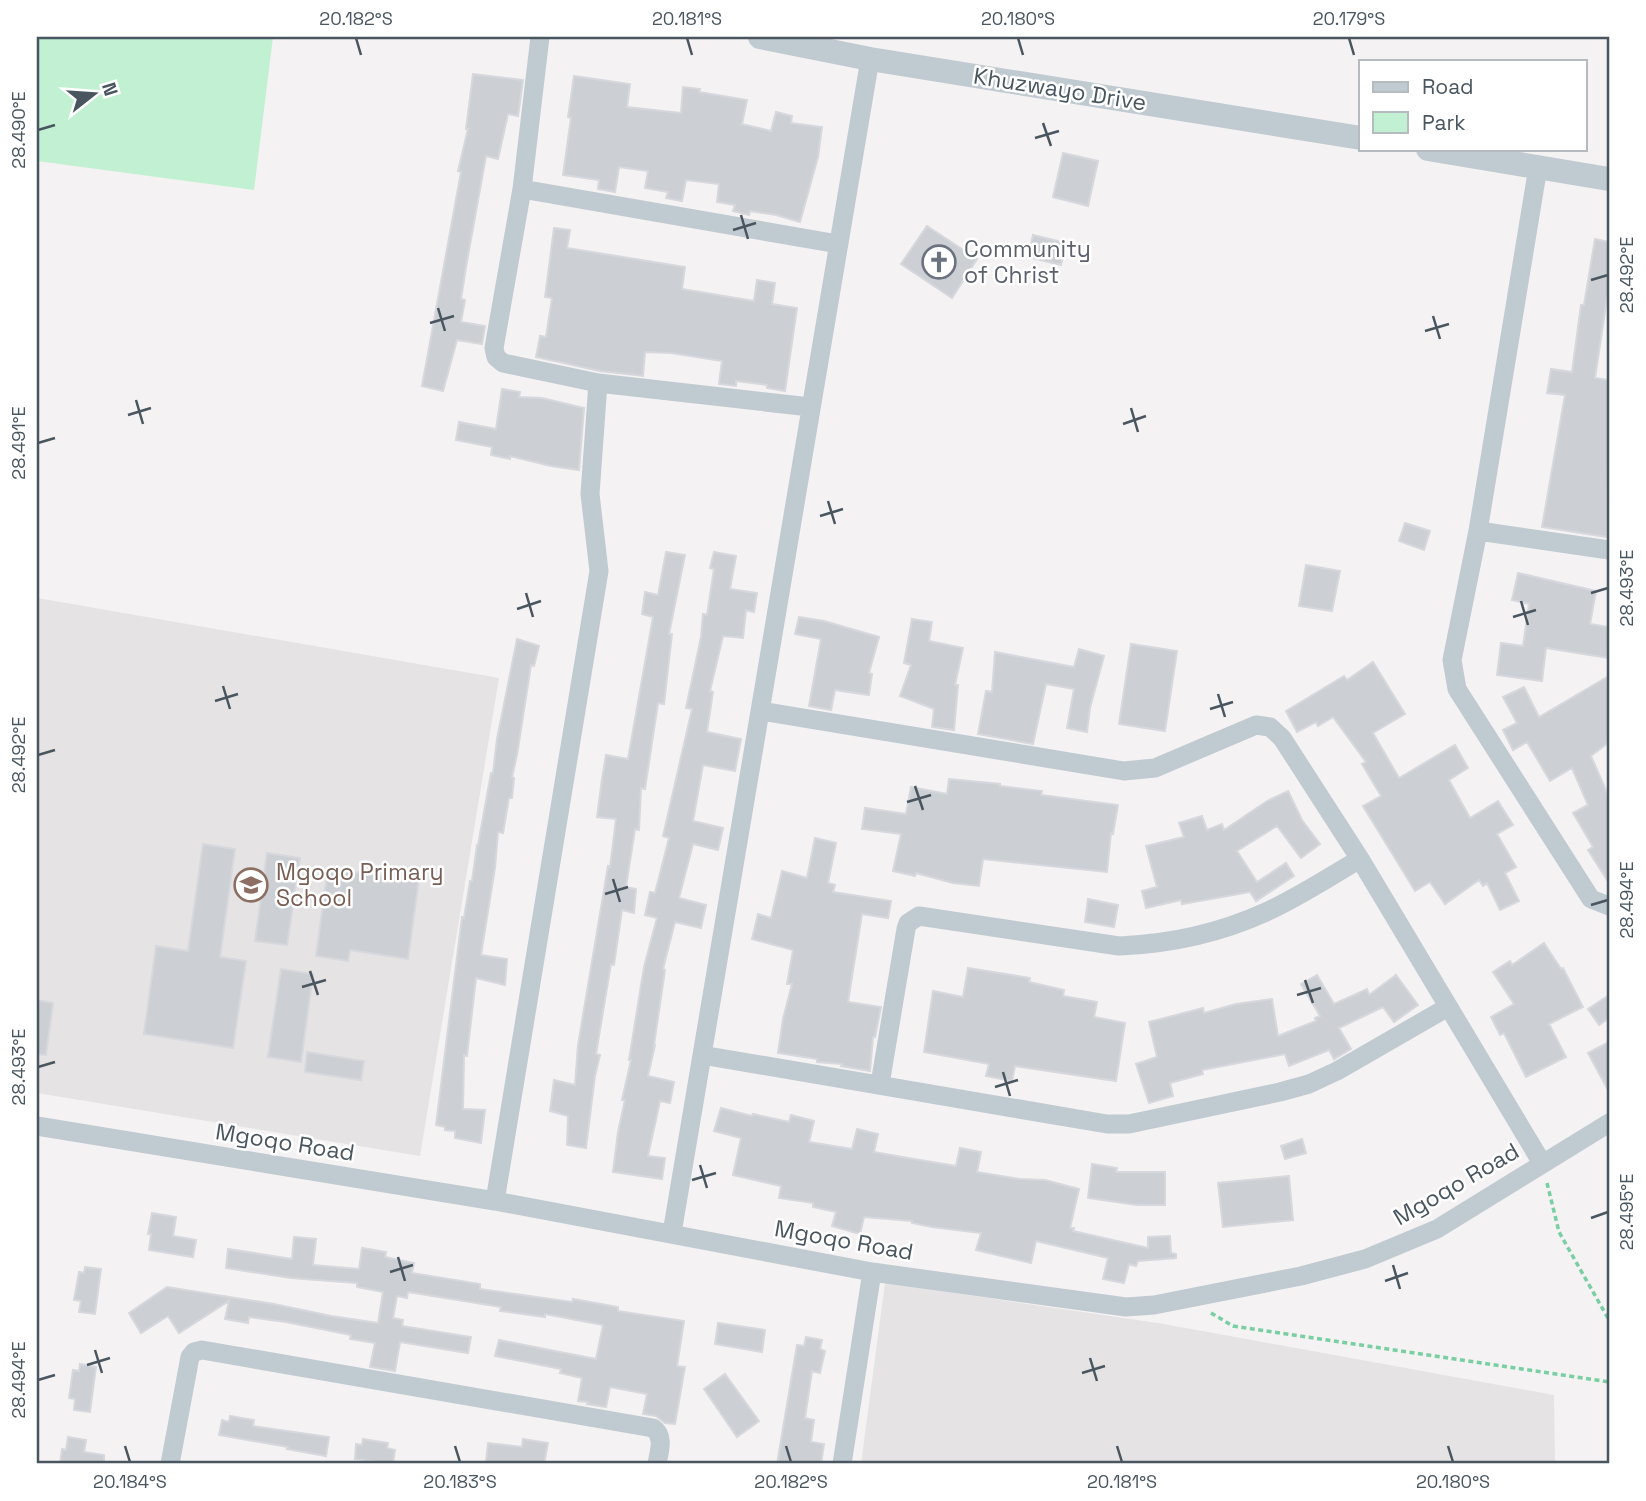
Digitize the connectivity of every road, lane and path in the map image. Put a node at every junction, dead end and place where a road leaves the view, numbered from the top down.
1 (540, 37) edge
2 (760, 37) edge
3 (870, 59) junction
4 (1359, 138) edge
5 (1434, 150) edge
6 (1538, 167) junction
7 (1609, 179) edge
8 (522, 189) junction
9 (838, 244) junction
10 (598, 383) junction
11 (810, 407) junction
12 (1478, 531) junction
13 (1609, 550) edge
14 (761, 711) junction
15 (1360, 859) junction
16 (1609, 906) edge
17 (1448, 1007) junction
18 (702, 1055) junction
19 (880, 1084) junction
20 (1609, 1123) edge
21 (37, 1131) edge
22 (1542, 1163) junction
23 (495, 1200) junction
24 (672, 1233) junction
25 (872, 1272) junction
26 (1185, 1298) junction
27 (1609, 1320) edge
28 (1609, 1382) edge
29 (170, 1464) edge
30 (657, 1464) edge
31 (842, 1464) edge

1 - 8 street
2 - 3 street, Khuzwayo Drive
3 - 4 street, Khuzwayo Drive
3 - 9 street
5 - 6 street
6 - 7 street
6 - 12 street
8 - 9 street
8 - 10 street
9 - 11 street
10 - 11 street
10 - 23 street
11 - 14 street
12 - 13 street
12 - 16 street
14 - 15 street
14 - 18 street
15 - 17 street
15 - 19 street
17 - 19 street
17 - 22 street
18 - 19 street
18 - 24 street
20 - 22 street, Mgoqo Road
21 - 23 street, Mgoqo Road
22 - 26 street, Mgoqo Road
22 - 27 path
23 - 24 street, Mgoqo Road
24 - 25 street, Mgoqo Road
25 - 26 street, Mgoqo Road
25 - 31 street
26 - 28 path
29 - 30 street

